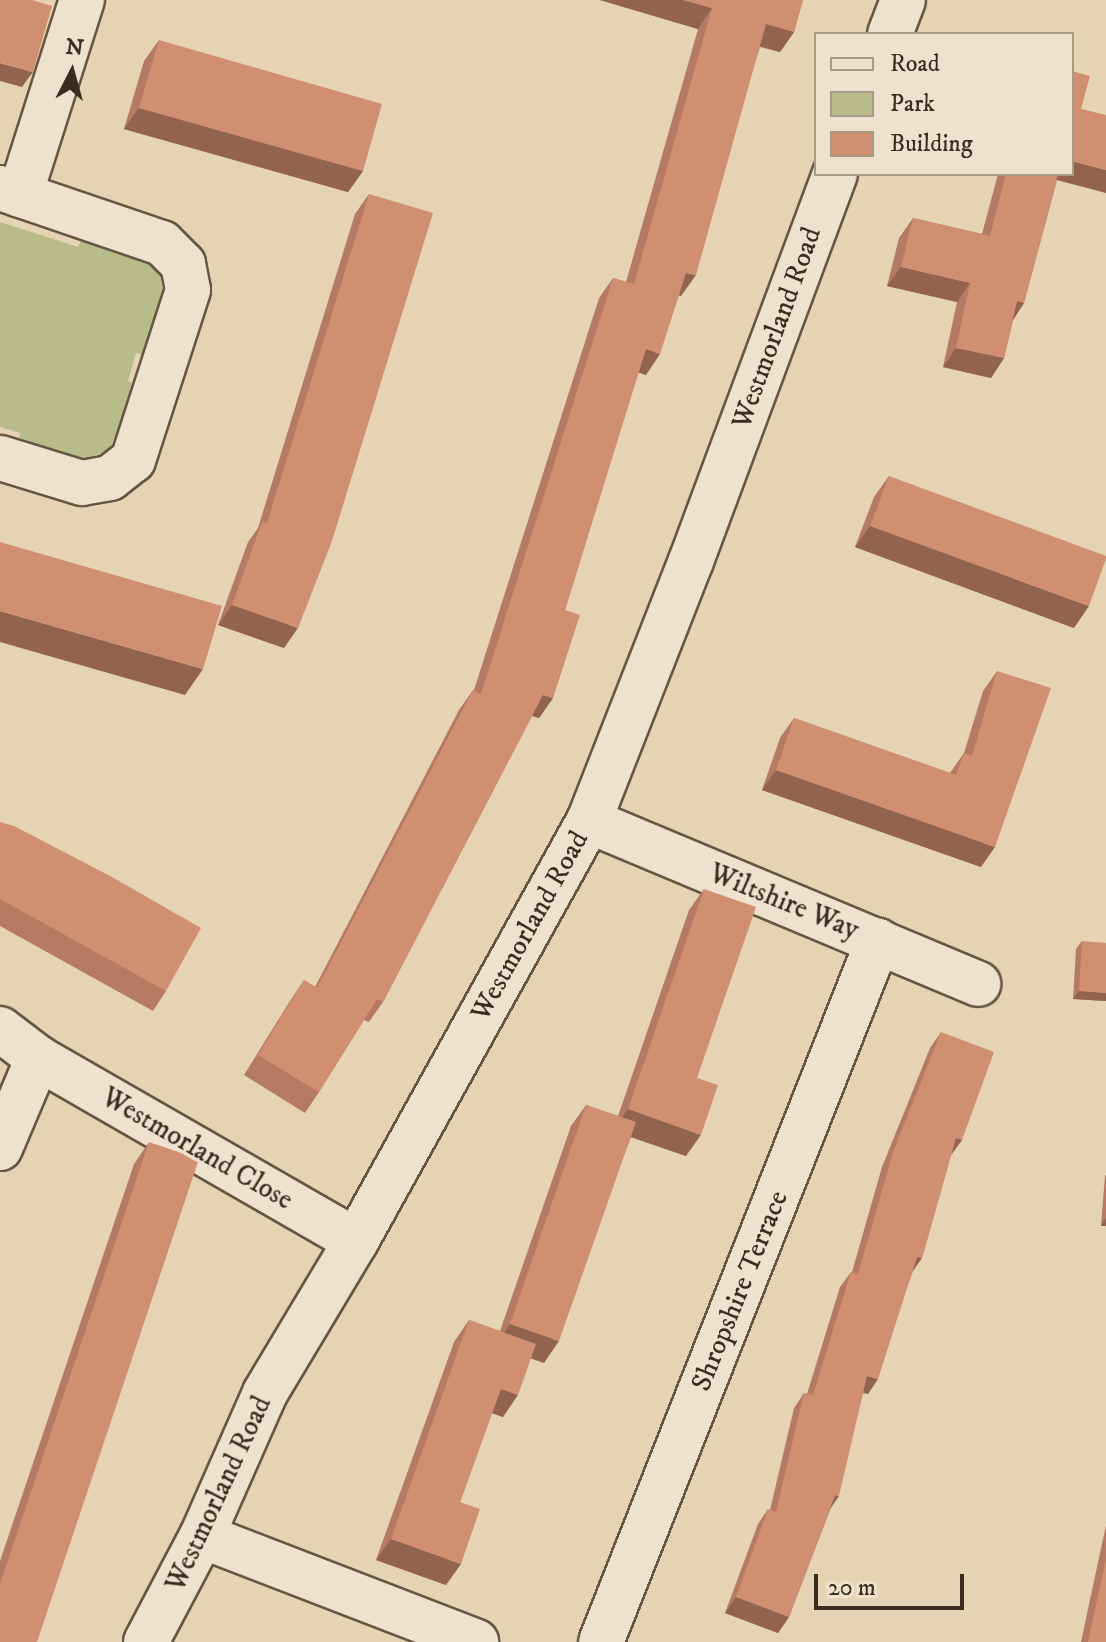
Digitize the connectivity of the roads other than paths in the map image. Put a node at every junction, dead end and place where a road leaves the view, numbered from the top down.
1 (82, 0) edge
2 (903, 0) edge
3 (891, 32) edge
4 (834, 176) edge
5 (10, 192) edge
6 (0, 458) edge
7 (589, 821) junction
8 (878, 941) junction
9 (978, 984) dead end
10 (0, 1029) edge
11 (38, 1058) junction
12 (0, 1148) edge
13 (356, 1241) junction
14 (202, 1536) junction
15 (146, 1642) edge
16 (476, 1642) edge
17 (601, 1642) edge

1 - 5 street
2 - 3 street
4 - 7 street, Westmorland Road
5 - 6 street
7 - 8 street, Wiltshire Way
7 - 13 street, Westmorland Road
8 - 9 street, Wiltshire Way
8 - 17 street, Shropshire Terrace
10 - 11 street, Westmorland Close
11 - 12 street
11 - 13 street, Westmorland Close
13 - 14 street, Westmorland Road
14 - 15 street, Westmorland Road
14 - 16 street

